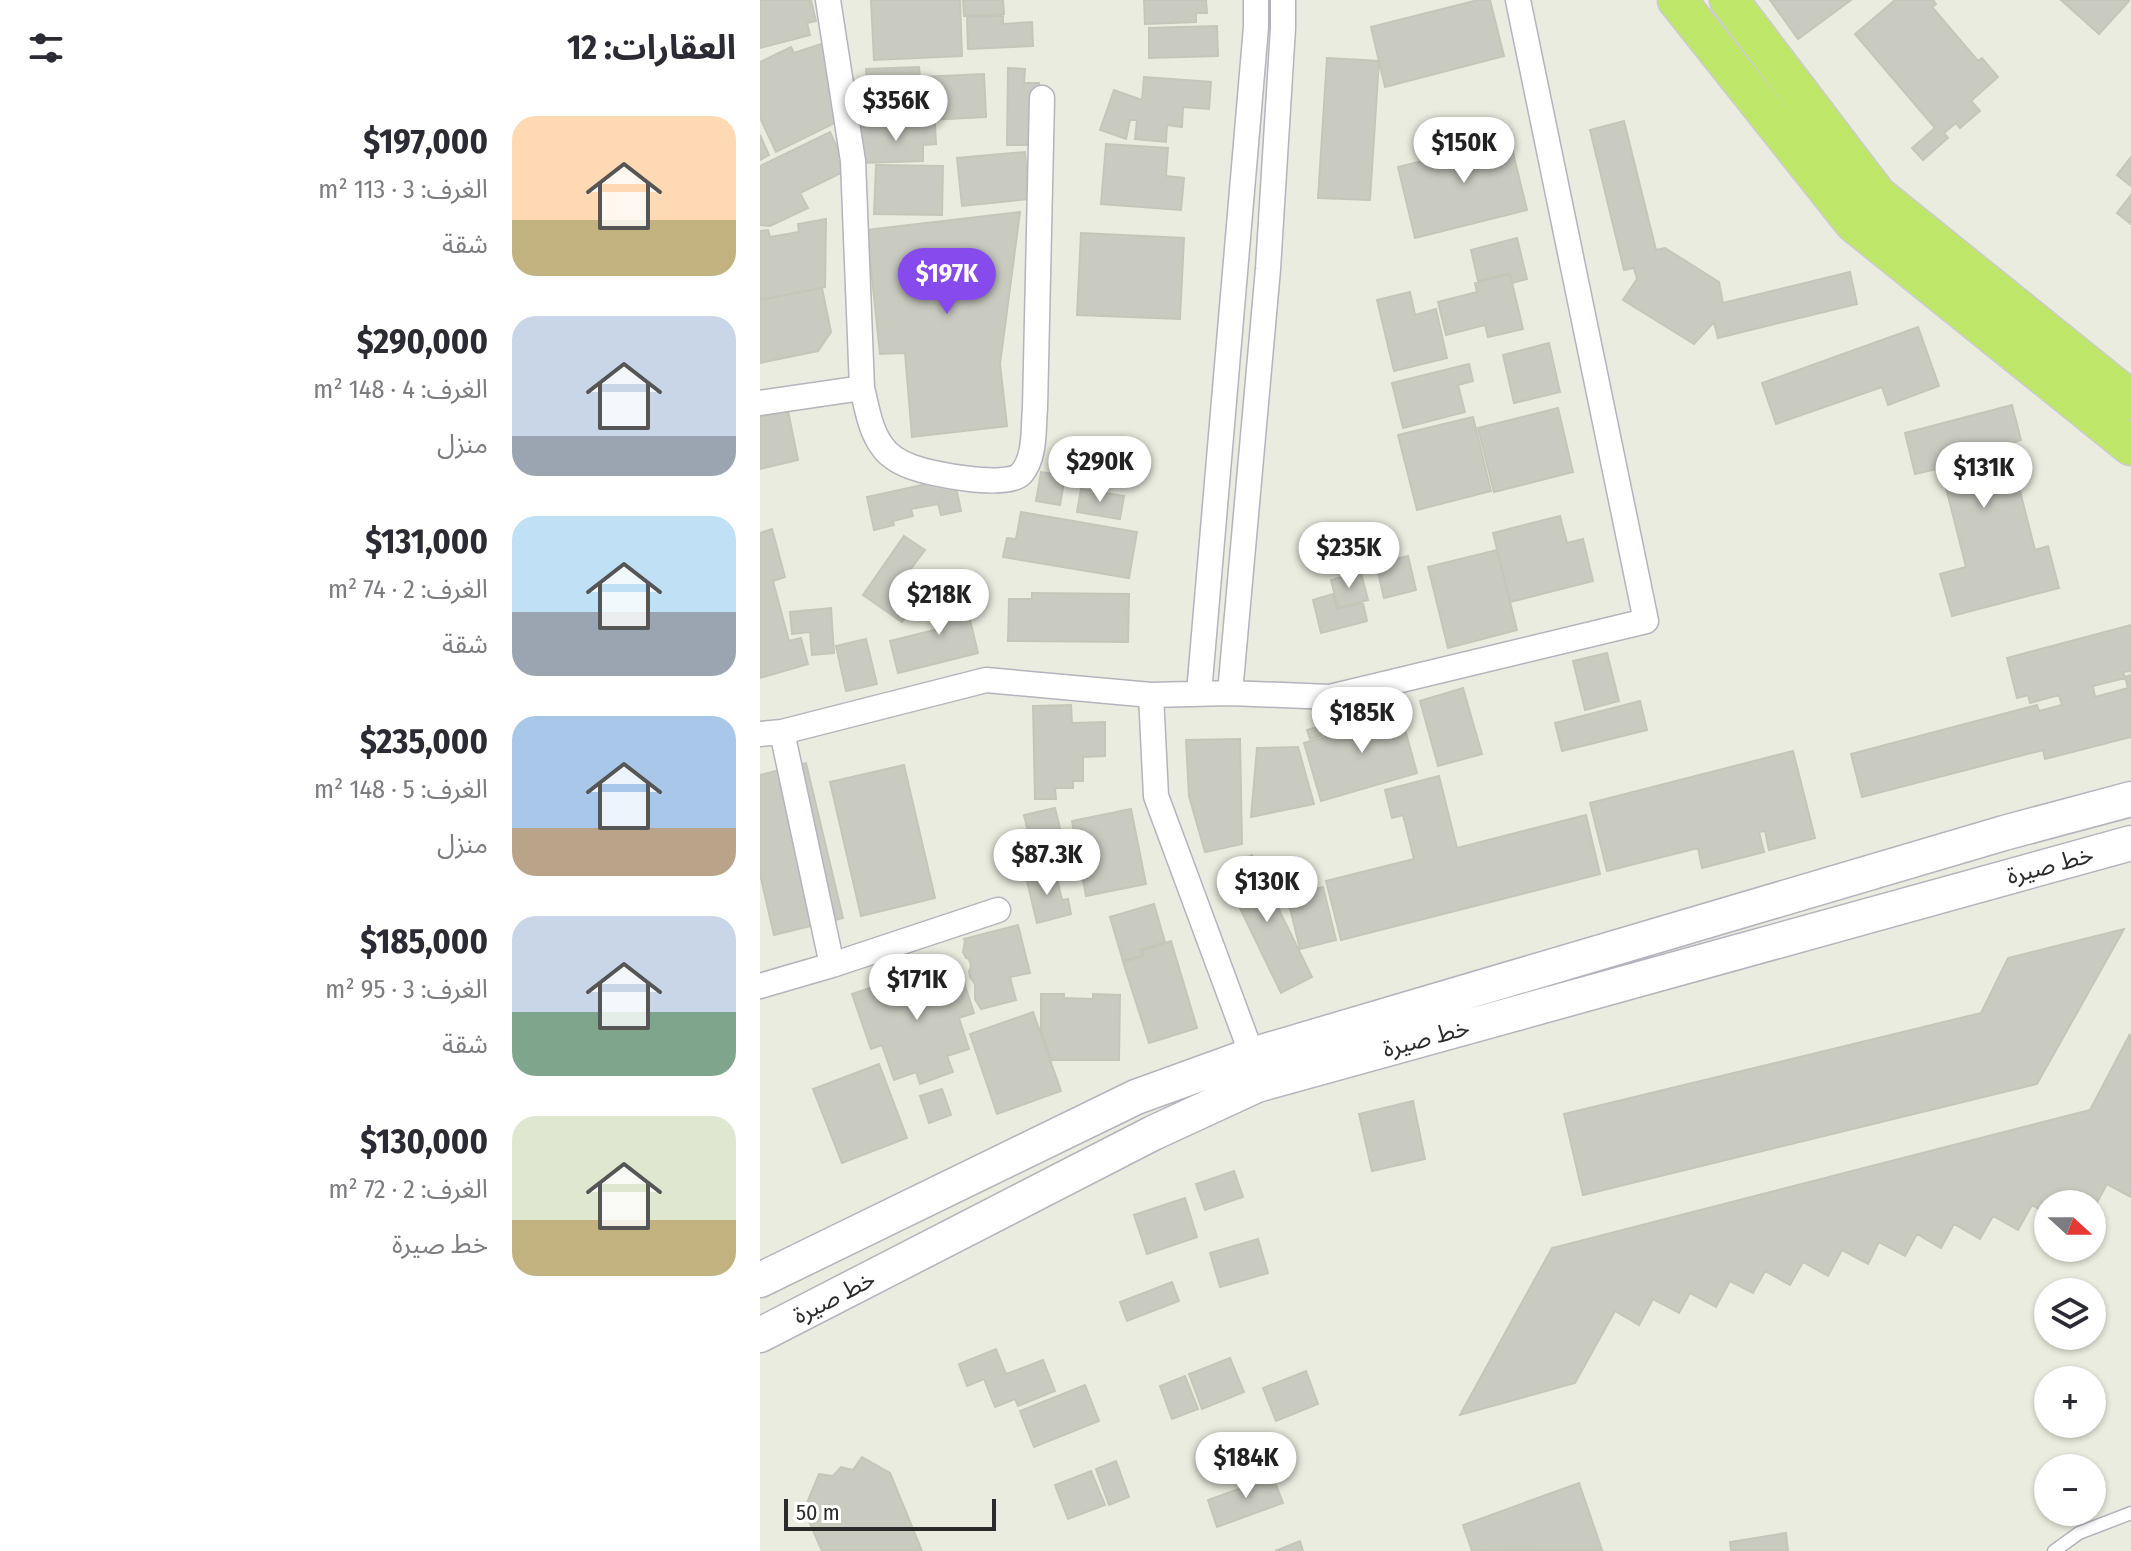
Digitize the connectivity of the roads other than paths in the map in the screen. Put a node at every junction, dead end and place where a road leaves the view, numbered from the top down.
1 (828, 0) edge
2 (1256, 0) edge
3 (1283, 0) edge
4 (1518, 0) edge
5 (1677, 0) edge
6 (1729, 0) edge
7 (1256, 27) junction
8 (1283, 28) junction
9 (1042, 98) dead end
10 (862, 388) junction
11 (2131, 400) edge
12 (760, 403) edge
13 (2131, 446) edge
14 (1199, 693) junction
15 (1230, 693) junction
16 (1151, 695) junction
17 (771, 733) edge
18 (2131, 799) edge
19 (2004, 833) junction
20 (2131, 843) edge
21 (2012, 876) junction
22 (998, 910) dead end
23 (832, 965) junction
24 (760, 986) edge
25 (1254, 1070) junction
26 (760, 1280) edge
27 (760, 1335) edge
28 (2131, 1513) edge
29 (2054, 1551) edge

1 - 10 street
2 - 7 street
3 - 8 street
4 - 15 street
5 - 13 main road
6 - 11 main road
7 - 8 street
7 - 14 street
8 - 15 street
9 - 10 street
10 - 12 street
14 - 15 street
14 - 16 street
16 - 17 street
16 - 25 street
17 - 23 street
18 - 19 street, خط صيرة
19 - 21 street
19 - 25 street, خط صيرة
20 - 21 street, خط صيرة
21 - 25 street, خط صيرة
22 - 23 street
23 - 24 street
25 - 26 street, خط صيرة
25 - 27 street, خط صيرة
28 - 29 lane

